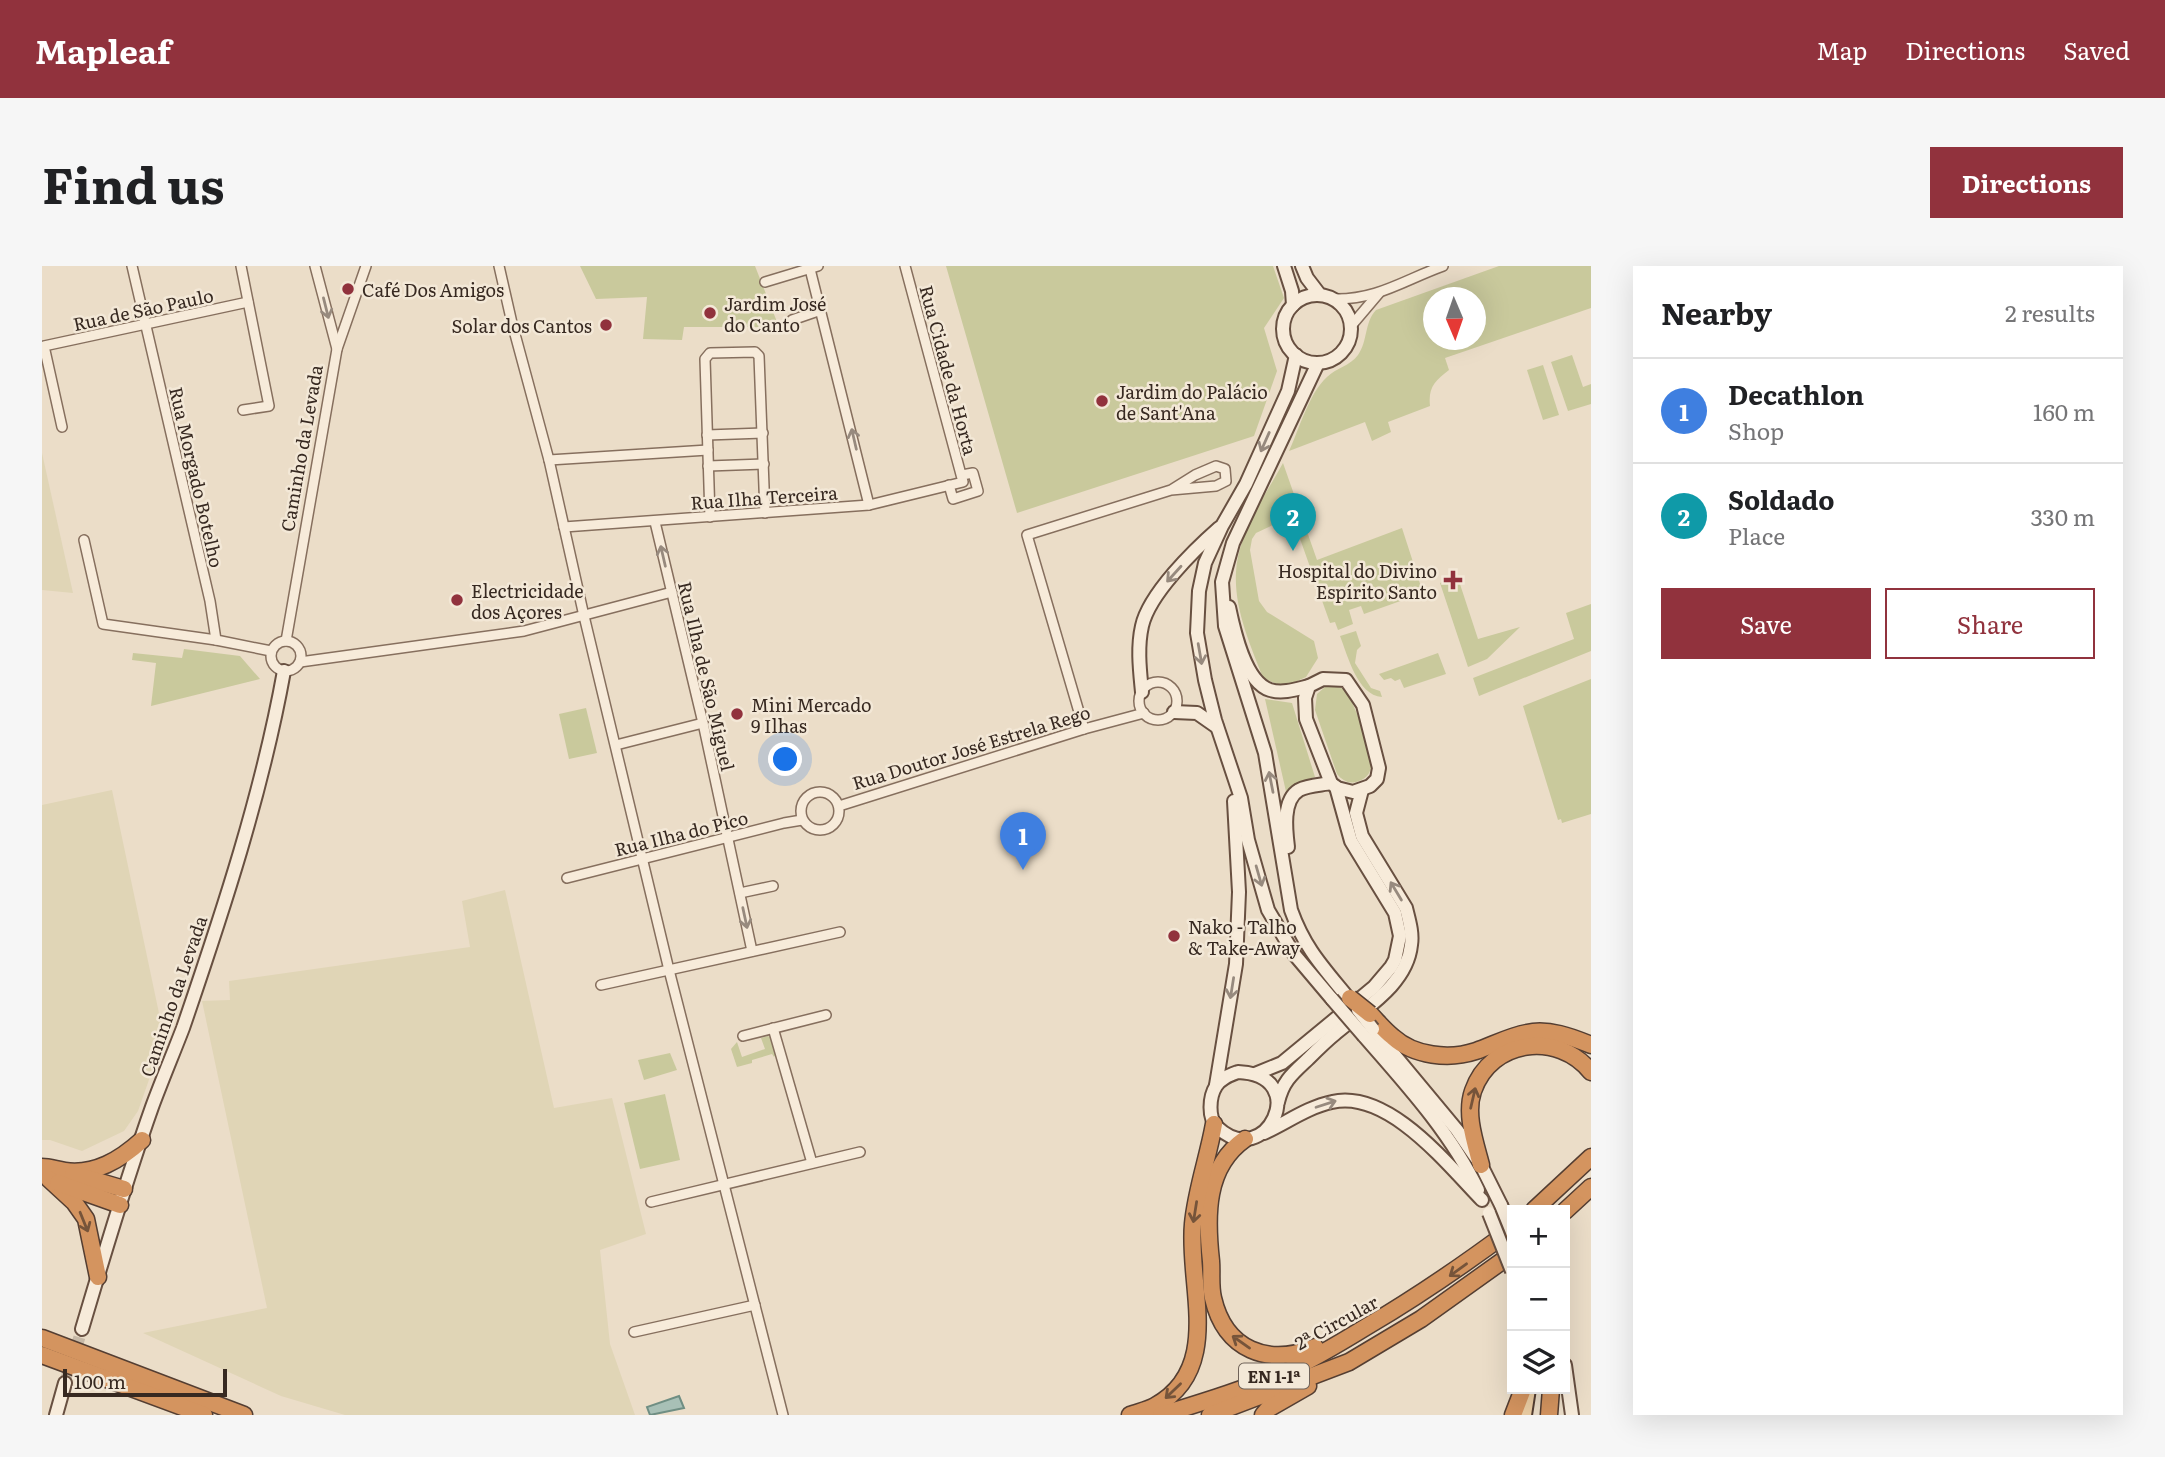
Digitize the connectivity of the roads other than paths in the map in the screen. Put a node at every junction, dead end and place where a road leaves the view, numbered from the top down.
1 (132, 266) edge
2 (241, 266) edge
3 (316, 266) edge
4 (366, 266) edge
5 (499, 266) edge
6 (905, 266) edge
7 (1284, 266) edge
8 (1302, 266) edge
9 (1443, 266) edge
10 (814, 267) edge
11 (765, 282) dead end
12 (1379, 293) junction
13 (1320, 295) junction
14 (1334, 299) junction
15 (248, 302) junction
16 (1293, 305) junction
17 (821, 310) junction
18 (792, 320) dead end
19 (146, 324) junction
20 (1351, 326) junction
21 (43, 342) edge
22 (337, 349) junction
23 (1296, 355) junction
24 (1318, 363) junction
25 (243, 410) dead end
26 (62, 427) dead end
27 (763, 433) junction
28 (707, 435) junction
29 (708, 450) junction
30 (549, 460) junction
31 (764, 464) junction
32 (708, 466) junction
33 (962, 478) junction
34 (949, 485) junction
35 (1171, 490) junction
36 (869, 505) junction
37 (765, 513) junction
38 (710, 517) junction
39 (655, 522) junction
40 (1222, 526) junction
41 (564, 527) junction
42 (83, 540) dead end
43 (1222, 582) junction
44 (672, 592) junction
45 (584, 616) junction
46 (216, 640) junction
47 (286, 640) junction
48 (271, 651) junction
49 (300, 662) junction
50 (284, 671) junction
51 (1309, 686) junction
52 (1141, 696) junction
53 (1174, 712) junction
54 (1144, 713) junction
55 (1113, 720) junction
56 (703, 723) junction
57 (1084, 729) junction
58 (1219, 729) junction
59 (616, 745) junction
60 (1230, 762) junction
61 (1334, 785) junction
62 (1362, 790) junction
63 (839, 806) junction
64 (802, 820) junction
65 (728, 838) junction
66 (644, 859) junction
67 (1284, 873) junction
68 (567, 878) dead end
69 (773, 886) dead end
70 (740, 893) junction
71 (840, 932) dead end
72 (752, 951) junction
73 (669, 970) junction
74 (601, 985) dead end
75 (1344, 997) junction
76 (826, 1015) dead end
77 (1369, 1026) junction
78 (773, 1028) junction
79 (743, 1036) dead end
80 (1591, 1045) edge
81 (1591, 1072) edge
82 (1255, 1074) junction
83 (1216, 1085) junction
84 (1278, 1102) junction
85 (1214, 1124) junction
86 (1264, 1133) junction
87 (1245, 1139) junction
88 (142, 1140) junction
89 (1591, 1149) edge
90 (860, 1152) dead end
91 (1591, 1157) edge
92 (812, 1163) junction
93 (1481, 1165) junction
94 (67, 1172) junction
95 (44, 1175) edge
96 (1565, 1183) junction
97 (724, 1185) junction
98 (1591, 1187) edge
99 (122, 1197) junction
100 (1482, 1200) junction
101 (651, 1202) dead end
102 (1540, 1205) edge
103 (1570, 1206) edge
104 (1507, 1219) edge
105 (1507, 1235) edge
106 (1507, 1258) edge
107 (1511, 1268) edge
108 (97, 1277) junction
109 (755, 1305) junction
110 (1380, 1320) junction
111 (82, 1329) tunnel mouth
112 (634, 1332) dead end
113 (43, 1343) edge
114 (1349, 1362) junction
115 (65, 1383) tunnel mouth
116 (1524, 1394) edge
117 (1526, 1394) edge
118 (1551, 1394) edge
119 (1569, 1394) edge
120 (56, 1415) edge
121 (204, 1415) edge
122 (244, 1415) edge
123 (783, 1415) edge
124 (1130, 1415) edge
125 (1161, 1415) edge
126 (1210, 1415) edge
127 (1263, 1415) edge
128 (1513, 1415) edge
129 (1524, 1415) edge
130 (1549, 1415) edge
131 (1572, 1415) edge

1 - 19 street, Rua Morgado Botelho
2 - 15 street
3 -> 22 street
4 - 22 street, Caminho da Levada
5 - 30 street
6 - 33 street, Rua Cidade da Horta
7 - 16 main road
8 - 13 main road
9 - 12 street
10 - 11 street
10 - 17 street
12 - 14 street
12 - 20 street
13 - 14 main road
13 - 16 main road
14 - 20 main road
15 - 19 street, Rua de São Paulo
15 - 25 street
16 - 23 main road
17 - 18 street
36 -> 17 street
19 - 21 street, Rua de São Paulo
19 - 46 street, Rua Morgado Botelho
20 - 24 main road
21 - 26 street, Rua de São Paulo
22 - 47 street, Caminho da Levada
23 - 24 main road
23 -> 40 main road
24 - 43 main road
27 - 28 street
27 - 28 street
27 - 31 street
28 - 29 street
29 - 30 street
29 - 32 street
30 - 41 street
31 - 32 street
31 - 37 street
32 - 38 street
33 - 34 street, Rua Ilha Terceira
33 - 34 street, Rua Cidade da Horta
34 - 36 street, Rua Ilha Terceira
35 - 35 street
35 - 57 street
36 - 37 street, Rua Ilha Terceira
37 - 38 street, Rua Ilha Terceira
38 - 39 street, Rua Ilha Terceira
39 - 41 street, Rua Ilha Terceira
44 -> 39 street, Rua Ilha de São Miguel
40 -> 52 main road
40 -> 58 main road
41 - 45 street
42 - 46 street
43 - 51 main road
67 -> 43 main road
44 - 45 street
44 - 56 street, Rua Ilha de São Miguel
45 - 49 street
45 - 59 street
46 - 48 street
47 - 48 street
47 - 49 street
48 - 50 street
49 - 50 street
50 - 88 main road, Caminho da Levada
51 - 61 main road
51 - 62 main road
52 - 53 street
52 - 54 street
52 - 55 street, Rua Doutor José Estrela Rego
53 - 54 street
53 - 58 main road
54 - 55 street, Rua Doutor José Estrela Rego
55 - 57 street, Rua Doutor José Estrela Rego
56 - 59 street
56 - 65 street, Rua Ilha de São Miguel
57 - 63 street, Rua Doutor José Estrela Rego
58 - 60 main road
59 - 66 street
60 -> 75 main road
60 -> 83 main road
61 - 62 main road
61 - 67 main road
61 - 82 main road
84 -> 62 main road
63 - 64 street
63 - 64 street
64 - 65 street, Rua Ilha do Pico
65 - 66 street, Rua Ilha do Pico
65 - 70 street, Rua Ilha de São Miguel
66 - 68 street, Rua Ilha do Pico
66 - 73 street
67 - 75 main road
69 - 70 street
70 -> 72 street, Rua Ilha de São Miguel
71 - 72 street
72 - 73 street
73 - 74 street
73 - 97 street
75 - 77 highway, bridge
75 - 77 main road, bridge
76 - 78 street
77 - 80 highway
77 - 93 main road
77 - 100 main road
78 - 79 street
78 - 92 street
93 -> 81 highway
82 - 83 main road
82 - 84 main road
83 - 85 main road
84 - 86 main road
85 - 87 main road
85 -> 124 highway
86 - 87 main road
86 -> 100 main road
110 -> 87 highway
88 - 94 highway
88 - 99 main road, Caminho da Levada
89 - 96 highway
90 - 92 street
91 - 96 highway
92 - 97 street
93 - 104 main road, bridge
94 - 95 highway
94 - 99 highway
95 - 99 highway
95 -> 108 highway
96 - 102 highway
97 - 101 street
97 - 109 street
98 - 103 highway
99 - 108 main road, Caminho da Levada
100 - 107 main road, bridge
105 -> 110 highway, 2ª Circular / EN 1-1ª
106 - 114 highway, 2ª Circular / EN 1-1ª
108 - 111 main road, Caminho da Levada
109 - 112 street
109 - 123 street
110 - 125 highway, 2ª Circular / EN 1-1ª
113 - 121 highway
113 - 122 highway
114 - 126 highway, 2ª Circular / EN 1-1ª
114 - 127 highway
115 - 120 main road
116 - 128 highway
117 - 129 main road
118 - 130 highway
119 - 131 main road

